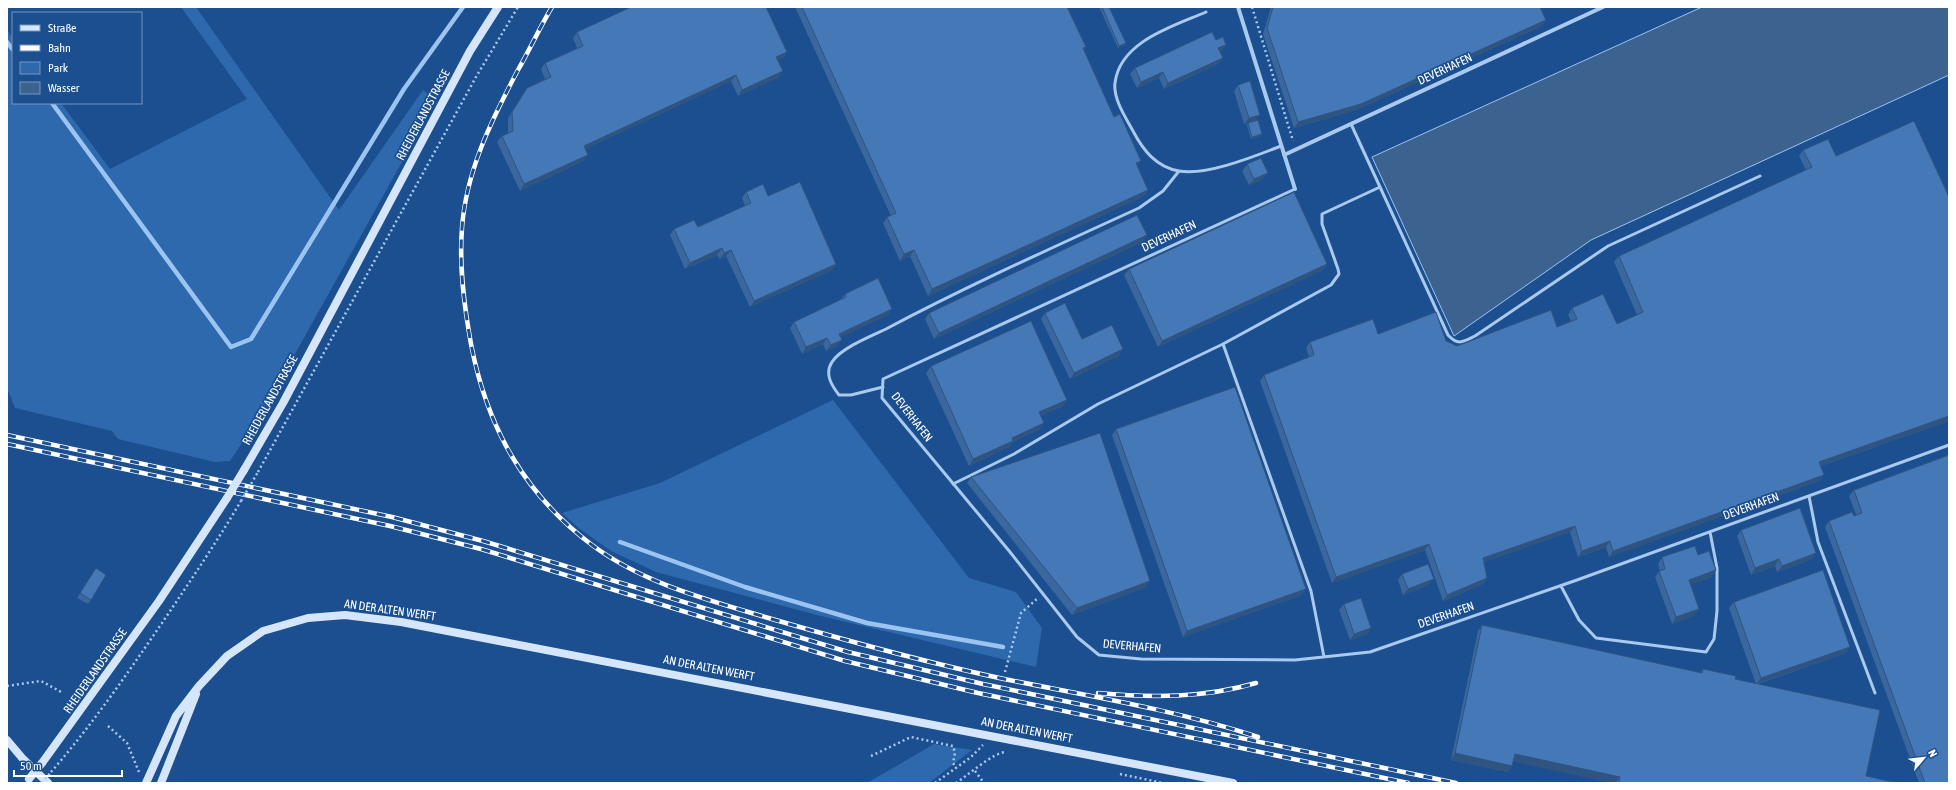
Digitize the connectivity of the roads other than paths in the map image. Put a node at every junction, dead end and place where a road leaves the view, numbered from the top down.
1 (498, 7) edge
2 (1238, 7) edge
3 (1603, 7) edge
4 (1206, 12) dead end
5 (1351, 124) junction
6 (1281, 146) junction
7 (1284, 155) junction
8 (1179, 172) junction
9 (1760, 176) dead end
10 (1380, 187) junction
11 (1295, 189) joint
12 (1224, 344) junction
13 (883, 387) junction
14 (1949, 445) edge
15 (953, 484) junction
16 (1809, 496) junction
17 (1710, 532) junction
18 (1561, 586) junction
19 (1324, 657) junction
20 (199, 686) junction
21 (1875, 693) dead end
22 (7, 740) edge
23 (28, 781) edge
24 (147, 782) edge
25 (48, 783) edge
26 (161, 783) edge
27 (1233, 783) edge

1 - 23 street, RHEIDERLANDSTRASSE, bridge
2 - 6 street, DEVERHAFEN
3 - 5 street, DEVERHAFEN
4 - 8 lane
5 - 7 street, DEVERHAFEN
5 - 10 lane
6 - 7 street, DEVERHAFEN
6 - 8 lane
7 - 11 street, DEVERHAFEN
8 - 13 lane
9 - 10 lane
10 - 12 lane
11 - 13 lane, DEVERHAFEN
12 - 15 lane
12 - 19 lane
13 - 15 lane, DEVERHAFEN
14 - 16 lane, DEVERHAFEN
15 - 19 lane, DEVERHAFEN
16 - 17 lane, DEVERHAFEN
16 - 21 lane
17 - 18 lane, DEVERHAFEN
17 - 18 lane
18 - 19 lane, DEVERHAFEN
20 - 24 street, AN DER ALTEN WERFT
20 - 26 street, AN DER ALTEN WERFT
20 - 27 street, AN DER ALTEN WERFT
22 - 25 street

